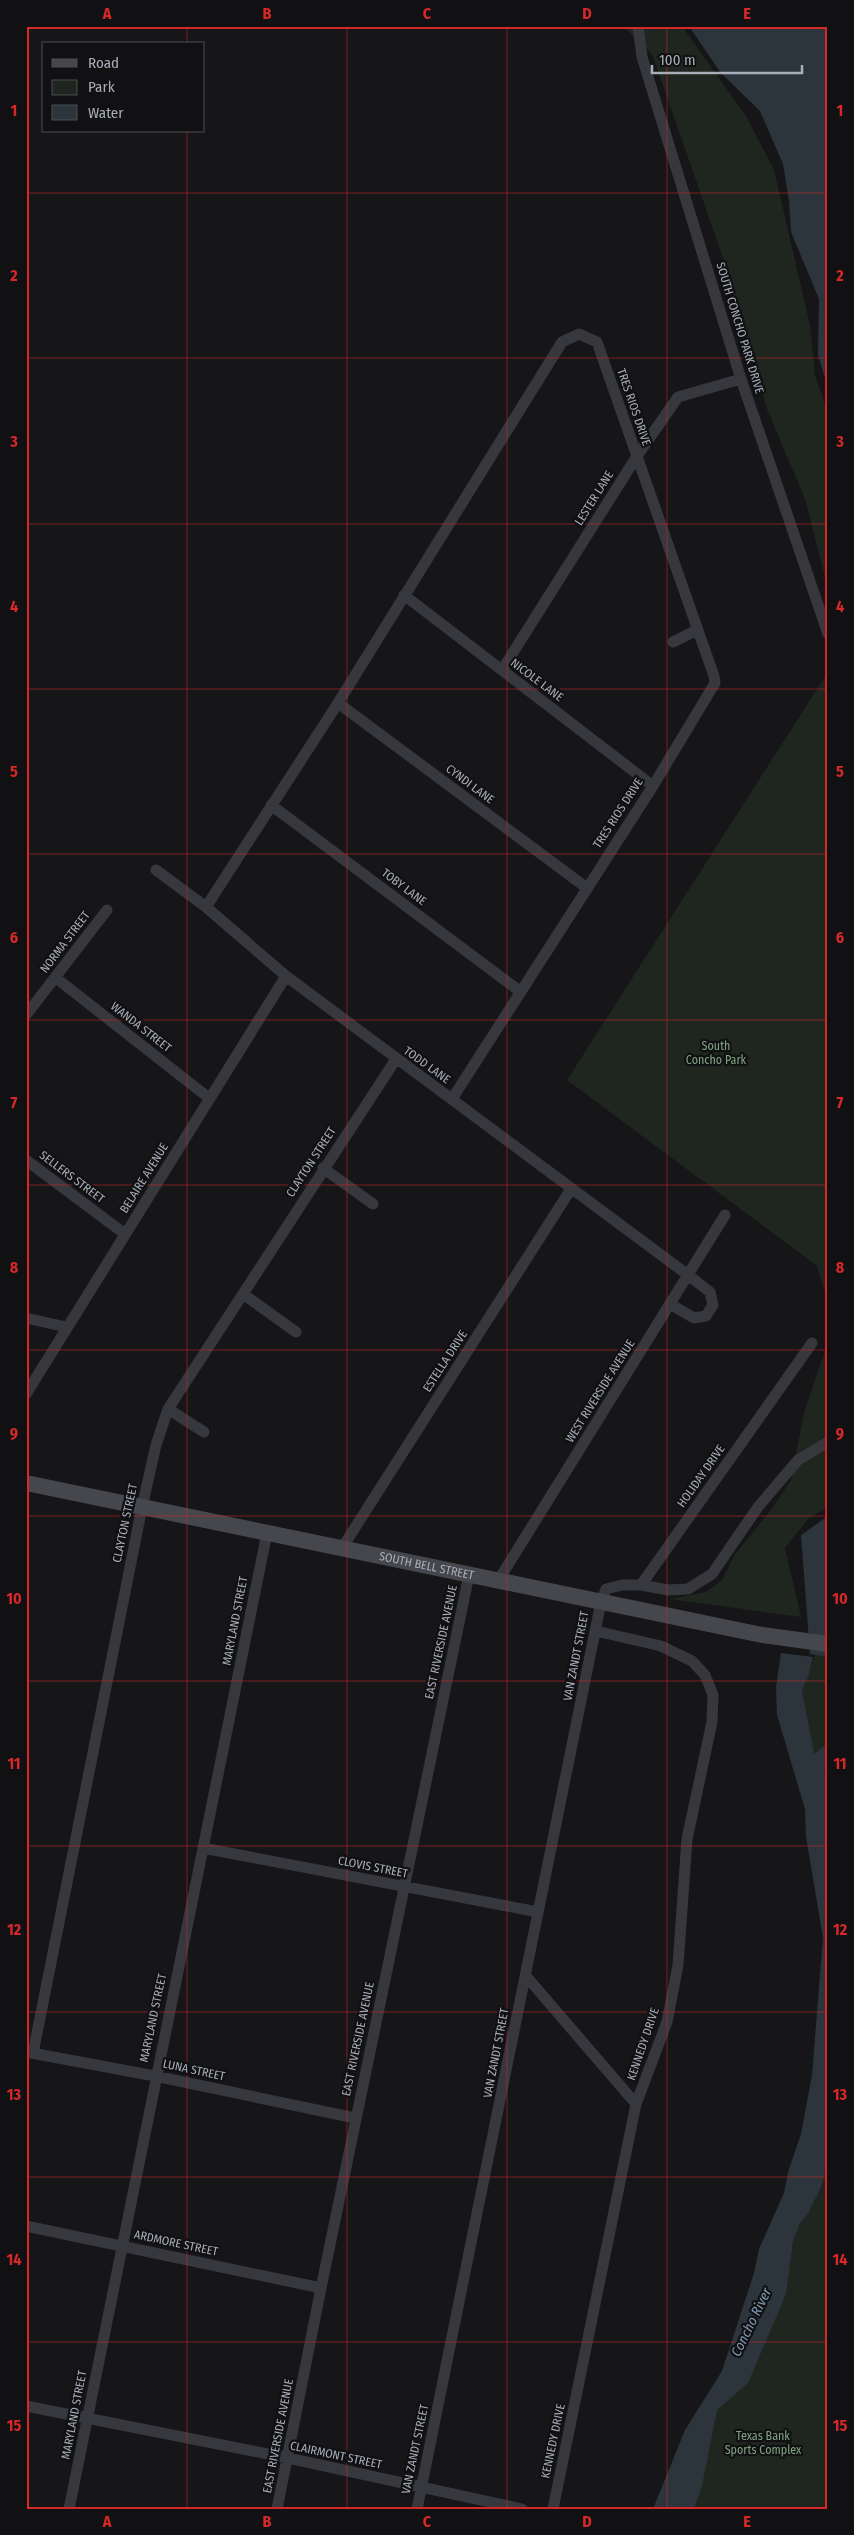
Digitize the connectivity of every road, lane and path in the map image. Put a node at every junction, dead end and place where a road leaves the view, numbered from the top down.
1 (638, 26) edge
2 (740, 379) junction
3 (637, 456) junction
4 (404, 595) junction
5 (697, 630) junction
6 (828, 634) edge
7 (673, 642) dead end
8 (502, 670) junction
9 (338, 703) junction
10 (653, 786) junction
11 (270, 804) junction
12 (156, 870) dead end
13 (586, 888) junction
14 (206, 907) junction
15 (107, 910) dead end
16 (286, 976) junction
17 (56, 978) junction
18 (521, 992) junction
19 (26, 1014) edge
20 (396, 1059) junction
21 (209, 1098) junction
22 (452, 1099) junction
23 (26, 1160) edge
24 (323, 1168) junction
25 (571, 1189) junction
26 (373, 1204) dead end
27 (725, 1216) dead end
28 (125, 1234) junction
29 (688, 1274) junction
30 (243, 1294) junction
31 (670, 1304) junction
32 (26, 1318) edge
33 (66, 1327) junction
34 (296, 1332) dead end
35 (812, 1343) dead end
36 (26, 1394) edge
37 (168, 1409) junction
38 (204, 1432) dead end
39 (828, 1442) edge
40 (26, 1483) edge
41 (142, 1507) junction
42 (267, 1533) junction
43 (342, 1548) junction
44 (469, 1575) junction
45 (498, 1581) junction
46 (641, 1585) junction
47 (601, 1602) junction
48 (596, 1631) junction
49 (828, 1644) edge
50 (203, 1848) junction
51 (405, 1887) junction
52 (538, 1912) junction
53 (526, 1976) junction
54 (29, 2052) edge
55 (155, 2076) junction
56 (636, 2104) junction
57 (356, 2118) junction
58 (26, 2226) edge
59 (121, 2246) junction
60 (320, 2288) junction
61 (26, 2406) edge
62 (88, 2418) junction
63 (288, 2458) junction
64 (422, 2487) junction
65 (69, 2509) edge
66 (277, 2509) edge
67 (417, 2509) edge
68 (522, 2509) edge
69 (553, 2509) edge

1 - 2 street, SOUTH CONCHO PARK DRIVE
2 - 3 street, LESTER LANE
2 - 6 street, SOUTH CONCHO PARK DRIVE
3 - 4 street, TRES RIOS DRIVE
3 - 5 street, TRES RIOS DRIVE
3 - 8 street, LESTER LANE
4 - 8 street, NICOLE LANE
4 - 9 street, TRES RIOS DRIVE
5 - 7 street
5 - 10 street, TRES RIOS DRIVE
8 - 10 street, NICOLE LANE
9 - 11 street, TRES RIOS DRIVE
9 - 13 street, CYNDI LANE
10 - 13 street, TRES RIOS DRIVE
11 - 14 street, TRES RIOS DRIVE
11 - 18 street, TOBY LANE
12 - 14 street, TODD LANE
13 - 18 street, TRES RIOS DRIVE
14 - 16 street, TODD LANE
15 - 17 street, NORMA STREET
16 - 20 street, TODD LANE
16 - 21 street, BELAIRE AVENUE
17 - 19 street, NORMA STREET
17 - 21 street, WANDA STREET
18 - 22 street, TRES RIOS DRIVE
20 - 22 street, TODD LANE
20 - 24 street, CLAYTON STREET
21 - 28 street, BELAIRE AVENUE
22 - 25 street, TODD LANE
23 - 28 street, SELLERS STREET
24 - 26 street
24 - 30 street, CLAYTON STREET
25 - 29 street, TODD LANE
25 - 43 street, ESTELLA DRIVE
27 - 29 street, WEST RIVERSIDE AVENUE
28 - 33 street, BELAIRE AVENUE
29 - 31 street, WEST RIVERSIDE AVENUE
29 - 31 street, TODD LANE
30 - 34 street
30 - 37 street, CLAYTON STREET
31 - 45 street, WEST RIVERSIDE AVENUE
32 - 33 street
33 - 36 street, BELAIRE AVENUE
35 - 46 street, HOLIDAY DRIVE
37 - 38 street
37 - 41 street, CLAYTON STREET
39 - 46 street
40 - 41 main road, SOUTH BELL STREET
41 - 42 main road, SOUTH BELL STREET
41 - 54 street, CLAYTON STREET
42 - 43 main road, SOUTH BELL STREET
42 - 50 street, MARYLAND STREET
43 - 44 main road, SOUTH BELL STREET
44 - 45 main road, SOUTH BELL STREET
44 - 51 street, EAST RIVERSIDE AVENUE
45 - 47 main road, SOUTH BELL STREET
46 - 47 street
47 - 48 street, VAN ZANDT STREET
47 - 49 main road, SOUTH BELL STREET
48 - 52 street, VAN ZANDT STREET
48 - 56 street, KENNEDY DRIVE
50 - 51 street, CLOVIS STREET
50 - 55 street, MARYLAND STREET
51 - 52 street, CLOVIS STREET
51 - 57 street, EAST RIVERSIDE AVENUE
52 - 53 street, VAN ZANDT STREET
53 - 56 street
53 - 64 street, VAN ZANDT STREET
54 - 55 street, LUNA STREET
55 - 57 street, LUNA STREET
55 - 59 street, MARYLAND STREET
56 - 69 street, KENNEDY DRIVE
57 - 60 street, EAST RIVERSIDE AVENUE
58 - 59 street, ARDMORE STREET
59 - 60 street, ARDMORE STREET
59 - 62 street, MARYLAND STREET
60 - 63 street, EAST RIVERSIDE AVENUE
61 - 62 street, CLAIRMONT STREET
62 - 63 street, CLAIRMONT STREET
62 - 65 street, MARYLAND STREET
63 - 64 street, CLAIRMONT STREET
63 - 66 street, EAST RIVERSIDE AVENUE
64 - 67 street, VAN ZANDT STREET
64 - 68 street, CLAIRMONT STREET

